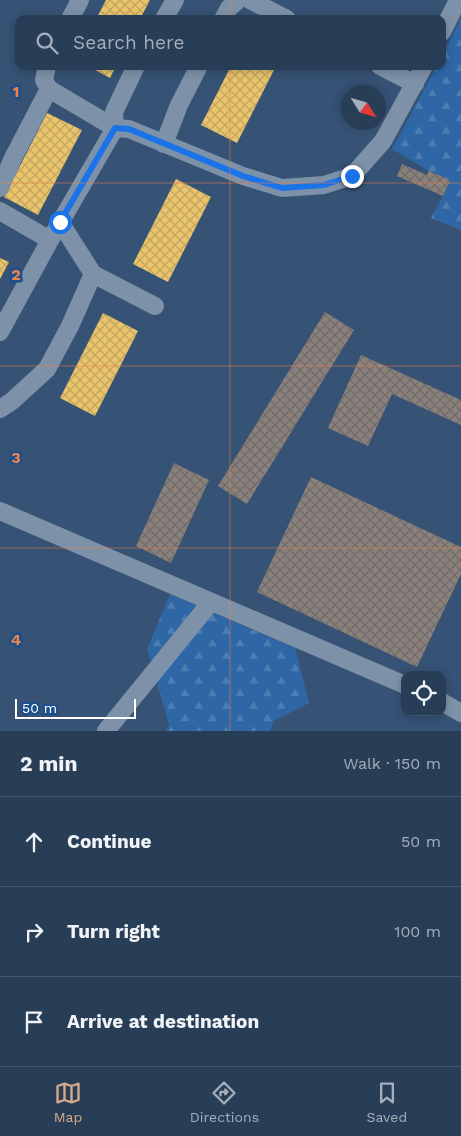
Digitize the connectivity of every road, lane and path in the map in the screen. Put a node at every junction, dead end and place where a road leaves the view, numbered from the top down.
1 (80, 0) edge
2 (175, 0) edge
3 (238, 0) edge
4 (250, 0) edge
5 (458, 0) edge
6 (72, 15) edge
7 (166, 15) edge
8 (225, 15) edge
9 (279, 15) edge
10 (446, 24) edge
11 (45, 70) edge
12 (134, 70) edge
13 (197, 70) edge
14 (388, 70) edge
15 (422, 70) edge
16 (414, 84) junction
17 (49, 89) junction
18 (115, 128) junction
19 (164, 144) junction
20 (0, 188) edge
21 (0, 211) edge
22 (60, 222) junction
23 (50, 240) junction
24 (93, 274) junction
25 (155, 306) dead end
26 (0, 332) edge
27 (0, 409) edge
28 (0, 511) edge
29 (212, 602) junction
30 (401, 683) edge
31 (446, 704) edge
32 (461, 713) edge
33 (106, 731) edge

1 - 6 street
2 - 7 street
3 - 8 street
4 - 9 street
5 - 10 street
11 - 17 street
12 - 18 street
13 - 19 street
14 - 16 street
15 - 16 street
16 - 19 street
17 - 18 street
17 - 20 street
18 - 19 street
18 - 22 street
21 - 23 street
22 - 23 street
22 - 24 street
23 - 26 street
24 - 25 street
24 - 27 street
28 - 29 street
29 - 30 street
29 - 33 street
31 - 32 street

